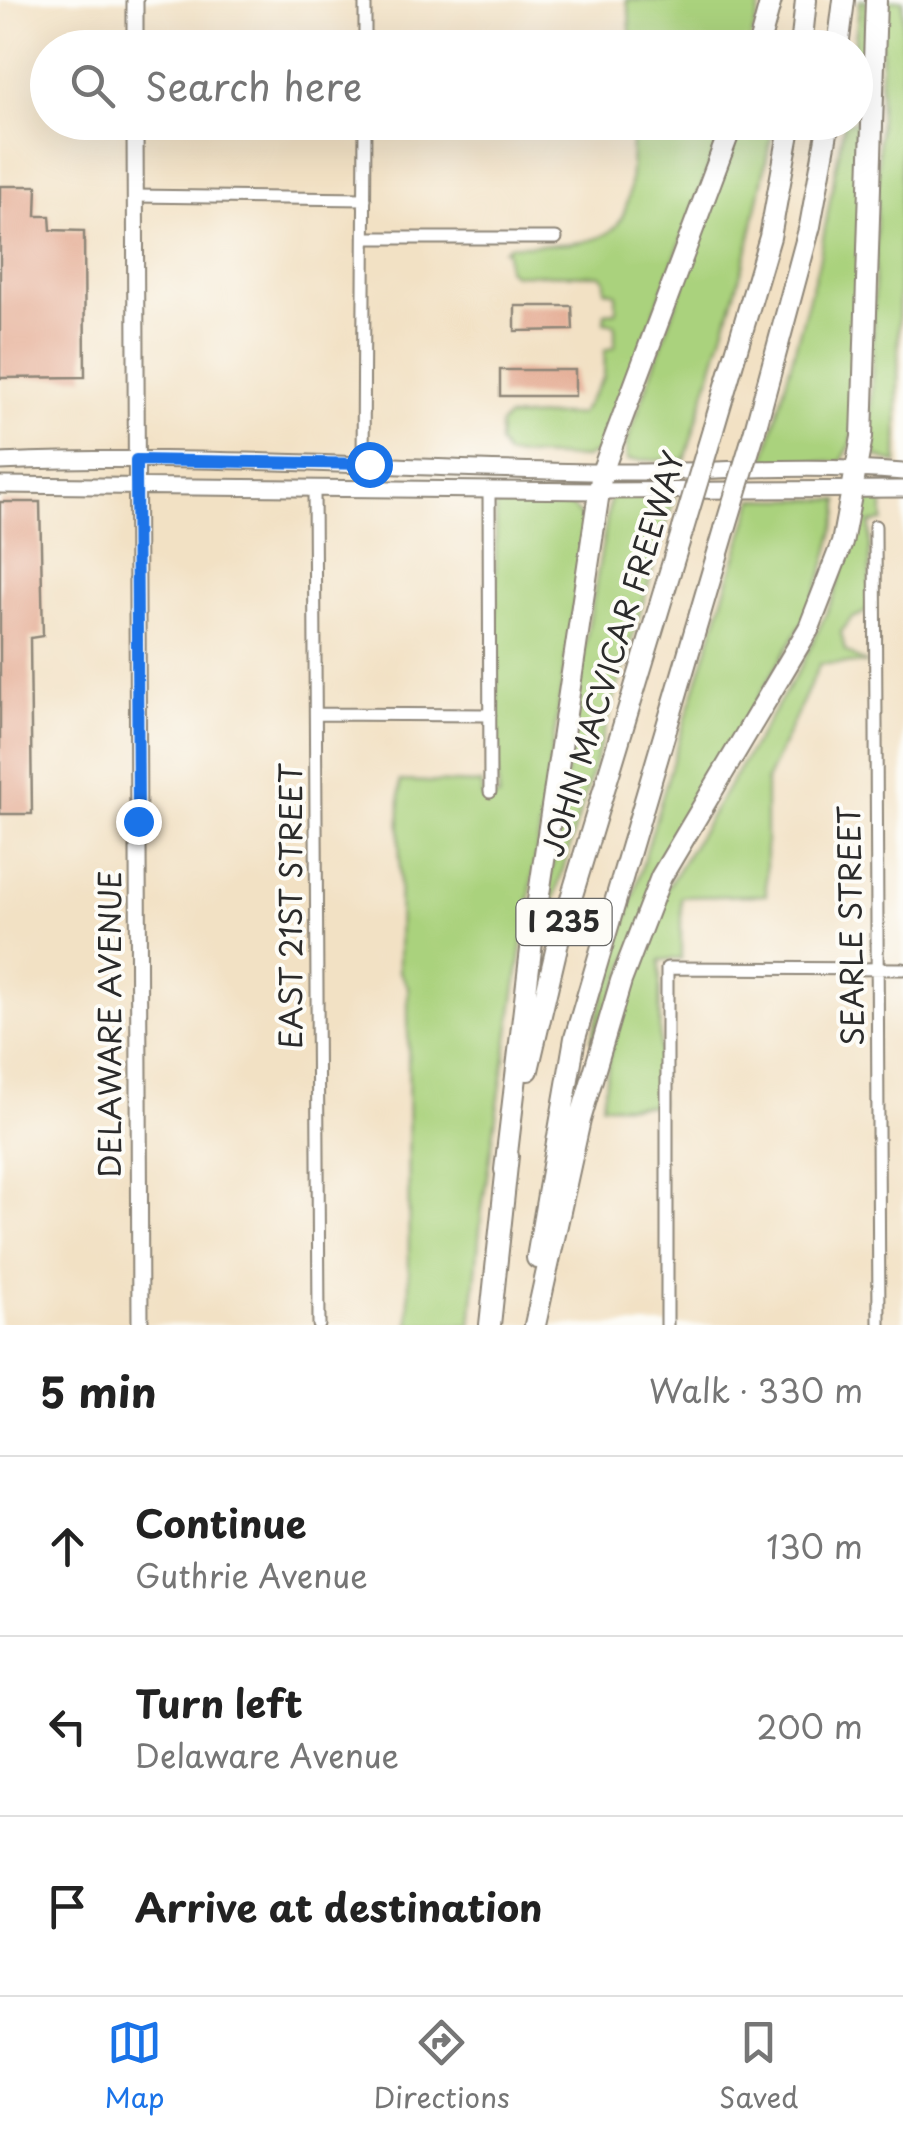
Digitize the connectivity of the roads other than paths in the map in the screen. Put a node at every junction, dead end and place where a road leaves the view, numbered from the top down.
1 (135, 0) edge
2 (365, 0) edge
3 (771, 0) edge
4 (806, 0) edge
5 (844, 0) edge
6 (876, 0) edge
7 (135, 30) edge
8 (365, 30) edge
9 (763, 30) edge
10 (803, 30) edge
11 (840, 30) edge
12 (873, 93) edge
13 (135, 140) edge
14 (365, 140) edge
15 (726, 140) edge
16 (788, 140) edge
17 (825, 140) edge
18 (872, 140) edge
19 (135, 196) junction
20 (365, 199) junction
21 (366, 238) junction
22 (556, 238) dead end
23 (136, 460) junction
24 (0, 462) edge
25 (363, 464) junction
26 (854, 467) junction
27 (903, 472) edge
28 (600, 481) junction
29 (0, 485) edge
30 (136, 485) junction
31 (314, 488) junction
32 (488, 488) junction
33 (903, 489) edge
34 (852, 491) junction
35 (875, 526) dead end
36 (316, 714) junction
37 (490, 714) junction
38 (490, 792) dead end
39 (878, 970) junction
40 (903, 970) edge
41 (505, 1170) junction
42 (140, 1325) edge
43 (319, 1325) edge
44 (490, 1325) edge
45 (533, 1325) edge
46 (667, 1325) edge
47 (879, 1325) edge

1 - 7 main road
2 - 8 street
3 - 9 highway
4 - 10 highway
5 - 11 highway
6 - 12 highway
13 - 19 main road, DELAWARE AVENUE
14 - 20 street
15 - 28 highway
16 - 41 highway, JOHN MACVICAR FREEWAY / I 235, bridge
17 - 45 highway, I 235, bridge
18 - 26 highway
19 - 20 street
19 - 23 main road, DELAWARE AVENUE
20 - 21 street
21 - 22 street
21 - 25 street
23 - 24 main road
23 - 25 main road
23 - 30 main road, DELAWARE AVENUE
25 - 28 main road
26 - 27 main road
26 - 28 main road
26 - 34 highway
28 - 32 main road
28 - 34 main road
28 - 41 highway
29 - 30 main road
30 - 31 main road
30 - 42 main road, DELAWARE AVENUE
31 - 32 main road
31 - 36 street, EAST 21ST STREET
32 - 37 street
33 - 34 main road
34 - 45 highway
35 - 39 street, SEARLE STREET
36 - 37 street
36 - 43 street, EAST 21ST STREET
37 - 38 street
39 - 40 street
39 - 46 street
39 - 47 street, SEARLE STREET
41 - 44 highway, JOHN MACVICAR FREEWAY / I 235

